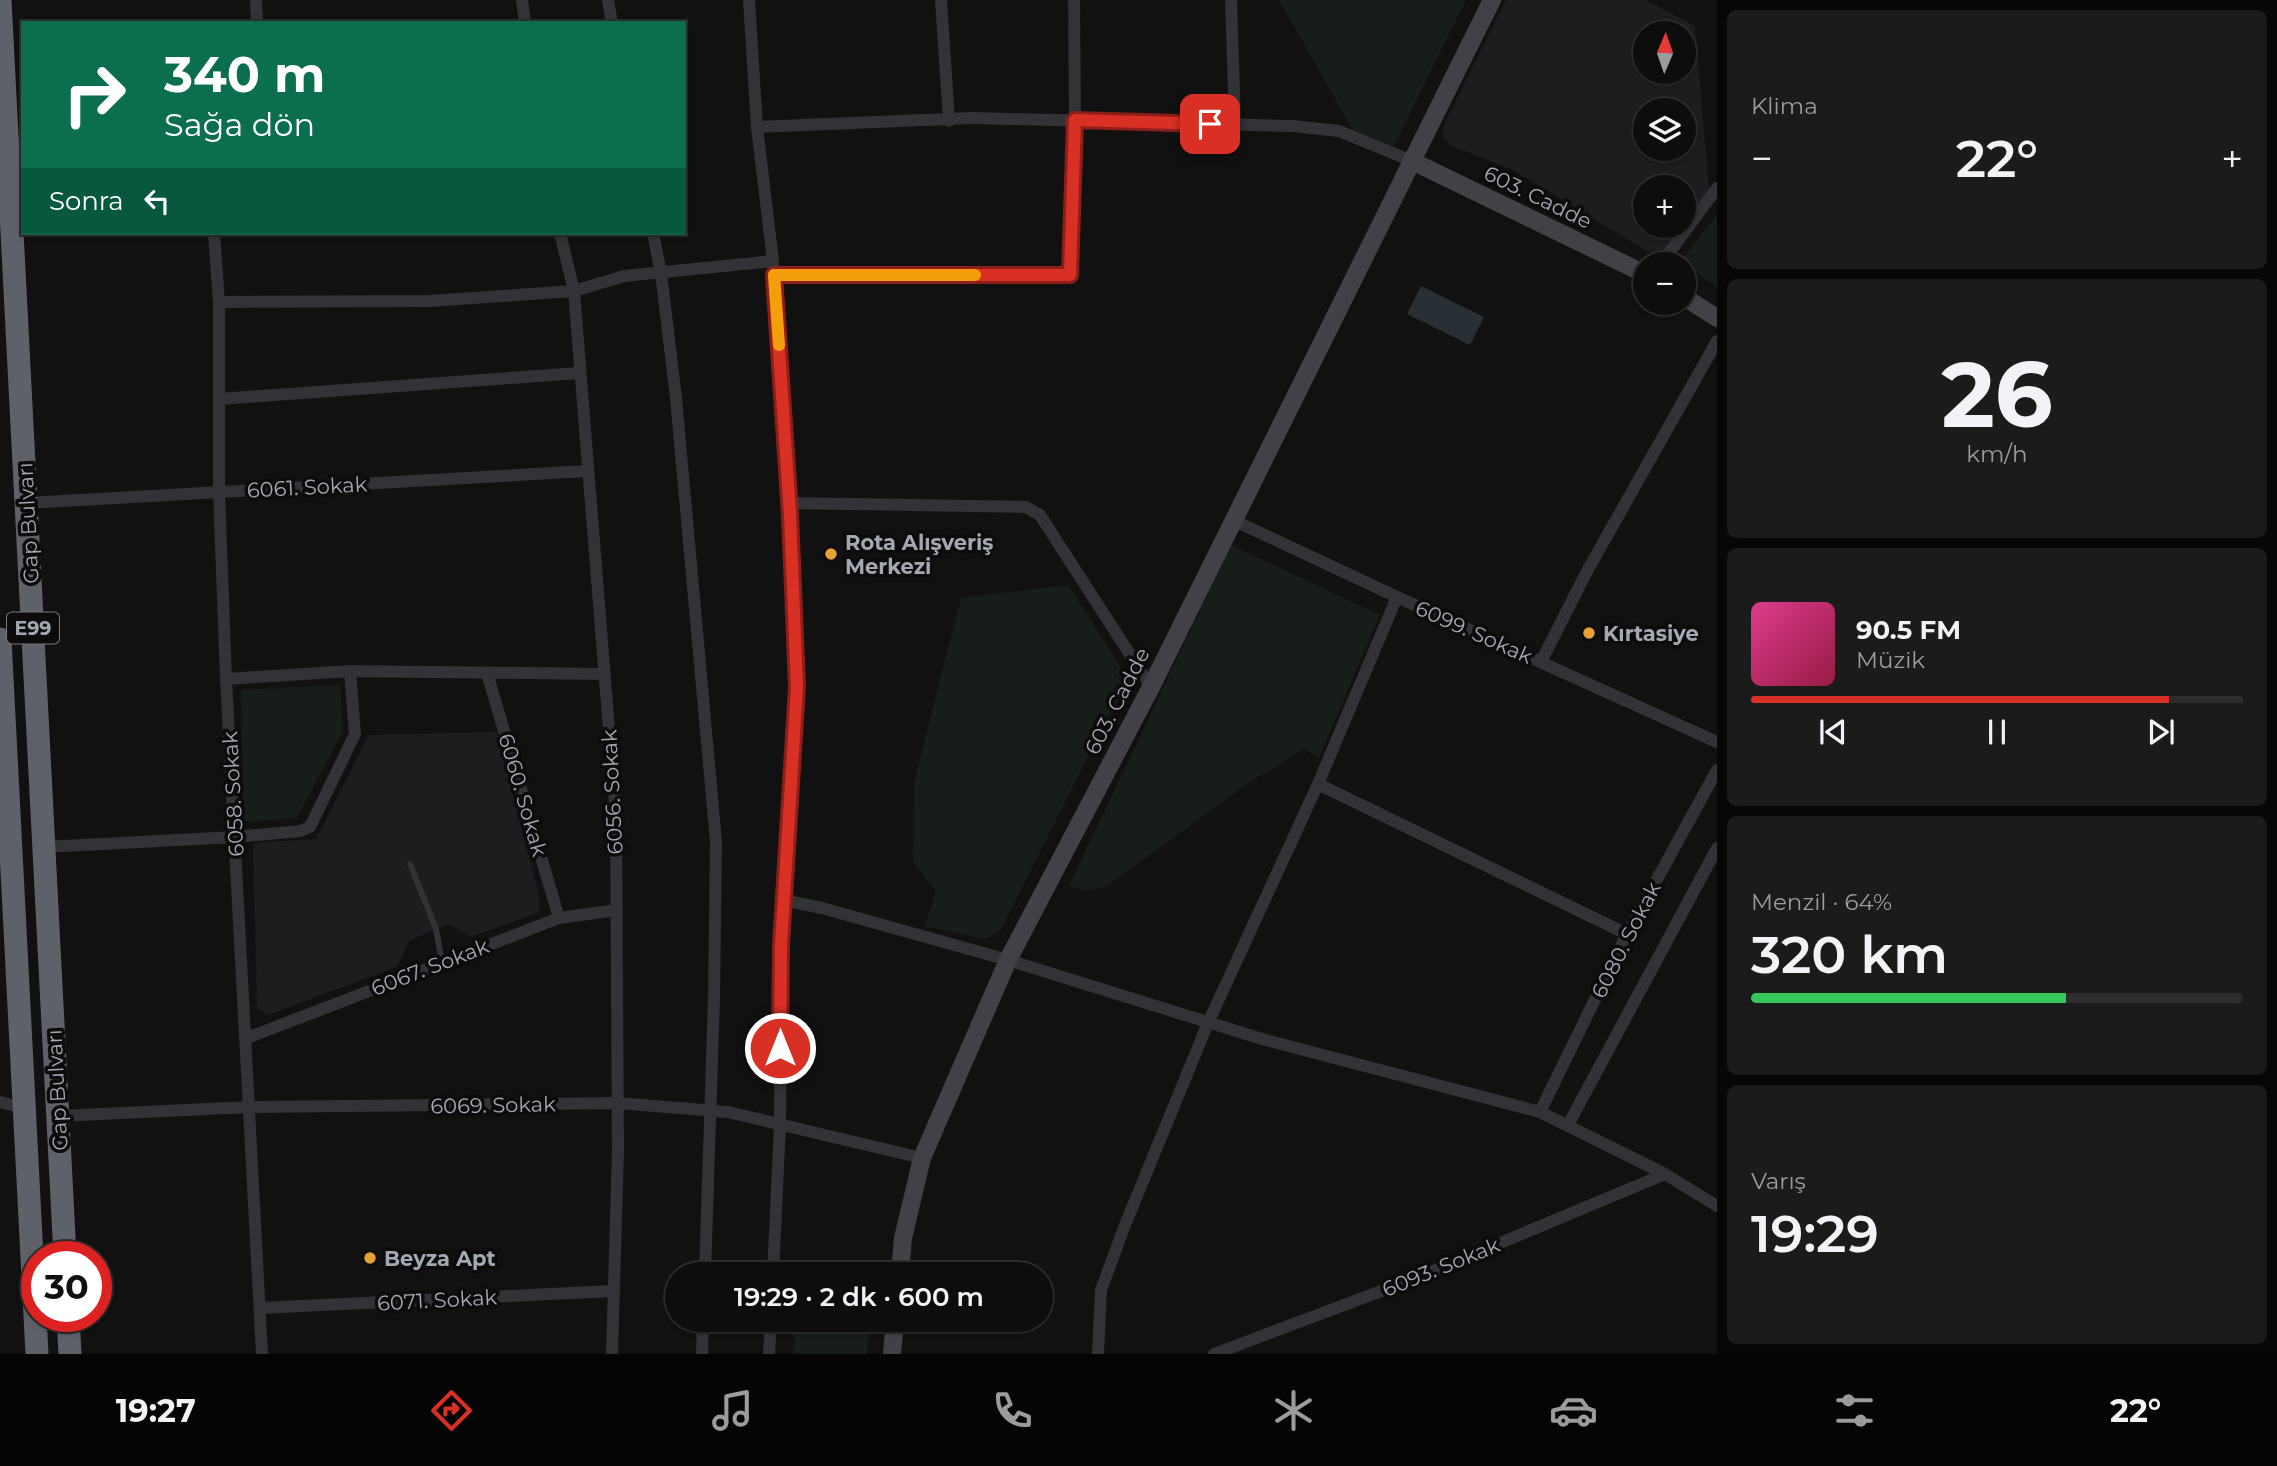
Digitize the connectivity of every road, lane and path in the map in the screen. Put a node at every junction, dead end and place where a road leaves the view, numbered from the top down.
1 (0, 0) edge
2 (256, 0) edge
3 (522, 0) edge
4 (608, 0) edge
5 (748, 0) edge
6 (941, 0) edge
7 (1074, 0) edge
8 (1231, 0) edge
9 (1492, 0) edge
10 (257, 21) edge
11 (525, 21) edge
12 (612, 21) edge
13 (1075, 120) junction
14 (949, 121) junction
15 (1235, 124) junction
16 (757, 127) junction
17 (15, 146) edge
18 (1412, 161) junction
19 (1717, 188) edge
20 (214, 235) edge
21 (560, 235) edge
22 (653, 235) edge
23 (1670, 252) edge
24 (773, 261) junction
25 (1633, 268) edge
26 (661, 273) junction
27 (774, 275) junction
28 (574, 291) junction
29 (219, 302) junction
30 (1696, 305) edge
31 (1717, 318) edge
32 (1717, 341) edge
33 (579, 373) junction
34 (219, 399) junction
35 (588, 471) junction
36 (219, 492) junction
37 (27, 503) junction
38 (789, 503) junction
39 (1233, 520) junction
40 (1397, 597) junction
41 (0, 639) edge
42 (1541, 662) junction
43 (350, 671) junction
44 (487, 673) junction
45 (605, 674) junction
46 (226, 679) junction
47 (1151, 687) junction
48 (1717, 742) edge
49 (1717, 770) edge
50 (1318, 784) junction
51 (235, 837) junction
52 (44, 847) junction
53 (1717, 848) edge
54 (410, 864) dead end
55 (783, 900) junction
56 (617, 910) junction
57 (559, 918) junction
58 (1627, 934) junction
59 (1008, 960) junction
60 (442, 962) junction
61 (1208, 1023) junction
62 (247, 1038) junction
63 (0, 1102) edge
64 (618, 1103) junction
65 (250, 1107) junction
66 (24, 1108) junction
67 (709, 1111) junction
68 (1540, 1112) junction
69 (58, 1116) junction
70 (780, 1125) junction
71 (1568, 1125) junction
72 (922, 1158) junction
73 (1665, 1174) junction
74 (1717, 1206) edge
75 (64, 1241) edge
76 (705, 1262) edge
77 (774, 1262) edge
78 (901, 1262) edge
79 (614, 1291) junction
80 (260, 1308) junction
81 (69, 1332) edge
82 (703, 1332) edge
83 (770, 1332) edge
84 (894, 1332) edge
85 (37, 1354) edge
86 (70, 1354) edge
87 (262, 1354) edge
88 (612, 1354) edge
89 (702, 1354) edge
90 (769, 1354) edge
91 (892, 1354) edge
92 (1098, 1354) edge
93 (1214, 1354) edge

1 - 17 highway, Gap Bulvarı / E99
2 - 10 street
3 - 11 street
4 - 12 street
5 - 16 street
6 - 14 street
7 - 13 street
8 - 15 street
9 - 18 street, 603. Cadde
13 - 14 street
13 - 15 street
13 - 27 street
14 - 16 street
15 - 18 street
16 - 24 street
17 - 37 highway, Gap Bulvarı / E99
18 - 25 street, 603. Cadde
18 - 39 street, 603. Cadde
19 - 23 street
20 - 29 street, 6058. Sokak
21 - 28 street, 6056. Sokak
22 - 26 street
24 - 26 street
24 - 27 street
26 - 28 street
26 - 67 street
27 - 38 street
28 - 29 street
28 - 33 street, 6056. Sokak
29 - 34 street, 6058. Sokak
30 - 31 street
32 - 42 street
33 - 34 street
33 - 35 street, 6056. Sokak
34 - 36 street, 6058. Sokak
35 - 36 street, 6061. Sokak
35 - 45 street, 6056. Sokak
36 - 37 street, 6061. Sokak
36 - 46 street, 6058. Sokak
37 - 52 highway, Gap Bulvarı / E99
38 - 47 street
38 - 55 street
39 - 40 street, 6099. Sokak
39 - 47 street, 603. Cadde
40 - 42 street, 6099. Sokak
40 - 50 street
41 - 66 highway, Gap Bulvarı / E99
42 - 48 street, 6099. Sokak
43 - 44 street
43 - 46 street
43 - 51 street
44 - 45 street
44 - 57 street, 6060. Sokak
45 - 56 street, 6056. Sokak
46 - 51 street, 6058. Sokak
47 - 59 street, 603. Cadde
49 - 58 street, 6080. Sokak
50 - 58 street
50 - 61 street
51 - 52 street
51 - 62 street, 6058. Sokak
52 - 69 highway, Gap Bulvarı / E99
53 - 71 street
54 - 60 lane
55 - 59 street
55 - 70 street
56 - 57 street, 6067. Sokak
56 - 64 street, 6056. Sokak
57 - 60 street, 6067. Sokak
58 - 68 street, 6080. Sokak
59 - 61 street
59 - 72 street, 603. Cadde
60 - 62 street, 6067. Sokak
61 - 68 street
61 - 92 street
62 - 65 street, 6058. Sokak
63 - 66 street
64 - 65 street, 6069. Sokak
64 - 67 street, 6069. Sokak
64 - 79 street, 6056. Sokak
65 - 69 street, 6069. Sokak
65 - 80 street, 6058. Sokak
66 - 85 highway, Gap Bulvarı / E99
67 - 70 street, 6069. Sokak
67 - 76 street
68 - 71 street
69 - 75 highway, Gap Bulvarı / E99
70 - 72 street, 6069. Sokak
70 - 77 street
71 - 73 street
72 - 78 street, 603. Cadde
73 - 74 street
73 - 93 street, 6093. Sokak
79 - 80 street, 6071. Sokak
79 - 88 street, 6056. Sokak
80 - 87 street, 6058. Sokak
81 - 86 highway
82 - 89 street
83 - 90 street
84 - 91 street

